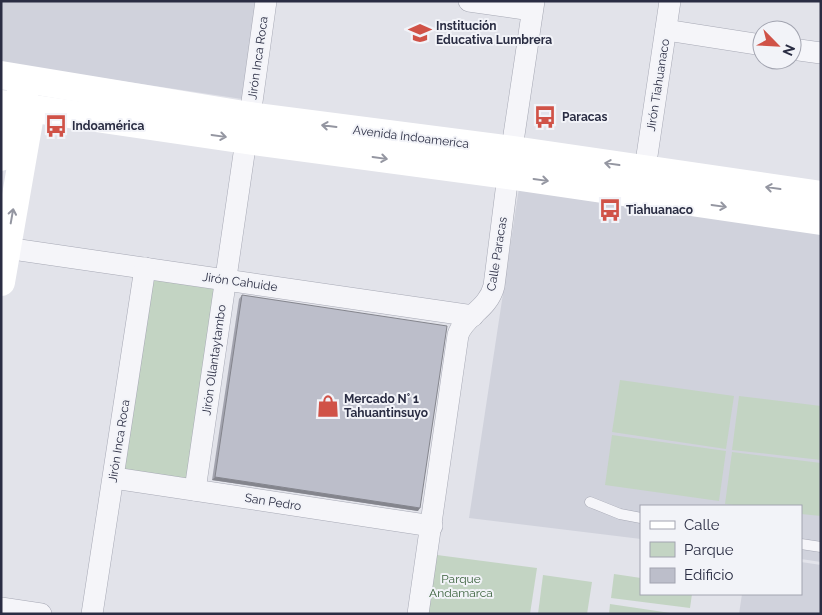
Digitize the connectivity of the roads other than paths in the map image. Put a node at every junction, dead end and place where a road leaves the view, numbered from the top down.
1 (266, 1) edge
2 (469, 1) edge
3 (670, 1) edge
4 (533, 6) edge
5 (666, 30) junction
6 (752, 43) edge
7 (802, 51) edge
8 (821, 54) edge
9 (1, 75) edge
10 (15, 106) edge
11 (244, 123) junction
12 (1, 157) edge
13 (510, 162) junction
14 (645, 169) junction
15 (821, 195) edge
16 (821, 221) edge
17 (6, 248) junction
18 (145, 268) junction
19 (225, 280) junction
20 (1, 282) edge
21 (474, 316) junction
22 (114, 478) junction
23 (195, 490) junction
24 (590, 502) dead end
25 (640, 518) edge
26 (432, 526) junction
27 (802, 544) edge
28 (821, 547) edge
29 (1, 608) edge
30 (41, 614) edge
31 (92, 614) edge
32 (418, 614) edge

1 - 11 street, Jirón Inca Roca
2 - 4 street
3 - 5 street, Jirón Tiahuanaco
4 - 13 street, Calle Paracas
5 - 6 street
5 - 14 street, Jirón Tiahuanaco
7 - 8 street
9 - 11 street, Avenida Indoamerica
10 - 11 street
10 - 12 street
17 -> 10 street
11 - 13 street, Avenida Indoamerica
11 - 19 street, Jirón Ollantaytambo
14 -> 13 street, Avenida Indoamerica
13 -> 16 street, Avenida Indoamerica
13 - 21 street, Calle Paracas
15 -> 14 street, Avenida Indoamerica
17 - 18 street, Jirón Cahuide
17 - 20 street
18 - 19 street, Jirón Cahuide
18 - 22 street, Jirón Inca Roca
19 - 21 street, Jirón Cahuide
19 - 23 street, Jirón Ollantaytambo
21 - 26 street, Calle Paracas
22 - 23 street, San Pedro
22 - 31 street, Jirón Inca Roca
23 - 26 street, San Pedro
24 - 25 lane
26 - 32 street, Calle Paracas
27 - 28 lane
29 - 30 street

